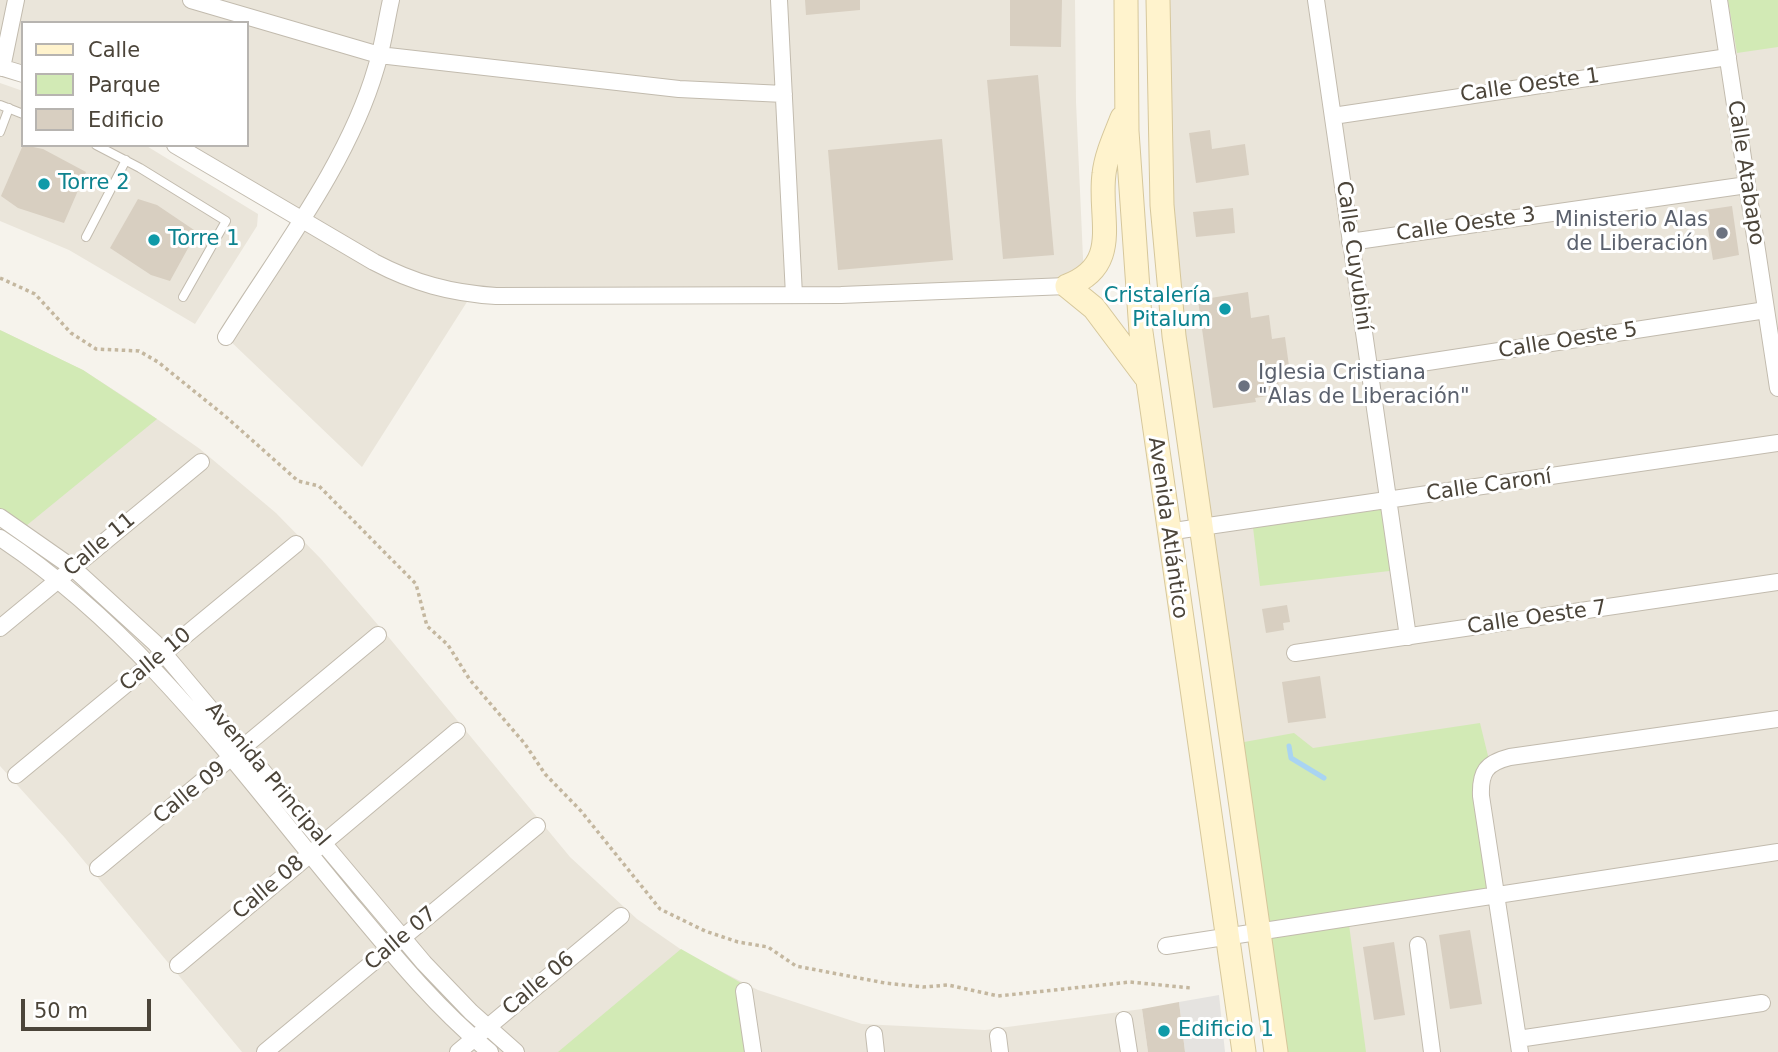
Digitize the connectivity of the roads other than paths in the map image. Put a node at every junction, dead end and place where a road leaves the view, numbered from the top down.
1 (16, 0) edge
2 (191, 0) edge
3 (391, 0) edge
4 (779, 0) edge
5 (1126, 0) edge
6 (1158, 0) edge
7 (1316, 0) edge
8 (1719, 0) edge
9 (379, 55) junction
10 (1728, 57) junction
11 (1, 68) edge
12 (21, 73) edge
13 (784, 94) junction
14 (1126, 105) junction
15 (5, 107) edge
16 (1333, 116) junction
17 (0, 132) edge
18 (100, 147) edge
19 (178, 147) edge
20 (126, 160) junction
21 (1747, 185) junction
22 (301, 218) junction
23 (86, 237) dead end
24 (1350, 242) junction
25 (1067, 286) junction
26 (794, 295) junction
27 (183, 297) dead end
28 (1766, 310) junction
29 (226, 337) dead end
30 (1369, 371) junction
31 (1146, 377) junction
32 (1778, 388) edge
33 (1778, 443) edge
34 (201, 462) dead end
35 (1387, 500) junction
36 (0, 517) edge
37 (1200, 526) junction
38 (1167, 532) junction
39 (0, 538) edge
40 (296, 544) dead end
41 (72, 568) junction
42 (58, 580) junction
43 (1778, 582) edge
44 (0, 628) edge
45 (378, 635) dead end
46 (1408, 637) junction
47 (164, 653) junction
48 (1295, 653) dead end
49 (150, 665) junction
50 (1778, 719) edge
51 (457, 731) dead end
52 (244, 748) junction
53 (230, 760) junction
54 (16, 775) dead end
55 (537, 826) dead end
56 (323, 842) junction
57 (1778, 852) edge
58 (309, 854) junction
59 (99, 868) dead end
60 (1496, 894) junction
61 (621, 916) dead end
62 (1258, 930) junction
63 (1227, 935) junction
64 (402, 937) junction
65 (1418, 945) dead end
66 (1166, 946) dead end
67 (388, 949) junction
68 (178, 965) dead end
69 (744, 992) dead end
70 (1762, 1003) dead end
71 (1124, 1020) dead end
72 (487, 1027) junction
73 (874, 1034) dead end
74 (474, 1038) junction
75 (1519, 1045) edge
76 (265, 1052) edge
77 (458, 1052) edge
78 (489, 1052) edge
79 (516, 1052) edge
80 (752, 1052) edge
81 (876, 1052) edge
82 (1129, 1052) edge
83 (1244, 1052) edge
84 (1276, 1052) edge
85 (1432, 1052) edge

1 - 11 street
2 - 9 street
3 - 9 street
4 - 13 street
5 - 14 main road, Avenida Atlántico
6 - 37 main road, Avenida Atlántico
7 - 16 street, Calle Cuyubiní
8 - 10 street, Calle Atabapo
9 - 13 street
9 - 22 street
10 - 16 street, Calle Oeste 1
10 - 21 street, Calle Atabapo
11 - 12 street
13 - 26 street
14 - 25 main road
14 - 31 main road, Avenida Atlántico
15 - 17 lane
16 - 24 street, Calle Cuyubiní
18 - 20 lane
19 - 22 street
20 - 23 lane
20 - 27 lane
21 - 24 street, Calle Oeste 3
21 - 28 street, Calle Atabapo
22 - 26 street
22 - 29 street
24 - 30 street, Calle Cuyubiní
25 - 26 street
25 - 31 main road
28 - 30 street, Calle Oeste 5
28 - 32 street, Calle Atabapo
30 - 35 street, Calle Cuyubiní
31 - 38 main road, Avenida Atlántico
33 - 35 street, Calle Caroní
34 - 41 street, Calle 11
35 - 37 street, Calle Caroní
35 - 46 street, Calle Cuyubiní
36 - 41 street, Avenida Principal
37 - 38 street, Calle Caroní
37 - 62 main road, Avenida Atlántico
38 - 63 main road, Avenida Atlántico
39 - 42 street, Avenida Principal
40 - 47 street, Calle 10
41 - 42 street, Calle 11
41 - 47 street, Avenida Principal
42 - 44 street, Calle 11
42 - 49 street, Avenida Principal
43 - 46 street, Calle Oeste 7
45 - 52 street, Calle 09
46 - 48 street, Calle Oeste 7
47 - 49 street, Calle 10
47 - 52 street, Avenida Principal
49 - 53 street, Avenida Principal
49 - 54 street, Calle 10
50 - 60 street
51 - 56 street, Calle 08
52 - 53 street, Calle 09
52 - 56 street, Avenida Principal
53 - 58 street, Avenida Principal
53 - 59 street, Calle 09
55 - 64 street, Calle 07
56 - 58 street, Calle 08
56 - 64 street, Avenida Principal
57 - 60 street
58 - 67 street, Avenida Principal
58 - 68 street, Calle 08
60 - 62 street
60 - 75 street
61 - 72 street, Calle 06
62 - 63 street
62 - 84 main road, Avenida Atlántico
63 - 66 street
63 - 83 main road, Avenida Atlántico
64 - 67 street, Calle 07
64 - 72 street, Avenida Principal
65 - 85 street
67 - 74 street, Avenida Principal
67 - 76 street, Calle 07
69 - 80 street
70 - 75 street
71 - 82 street
72 - 74 street, Calle 06
72 - 79 street, Avenida Principal
73 - 81 street
74 - 77 street, Calle 06
74 - 78 street, Avenida Principal

